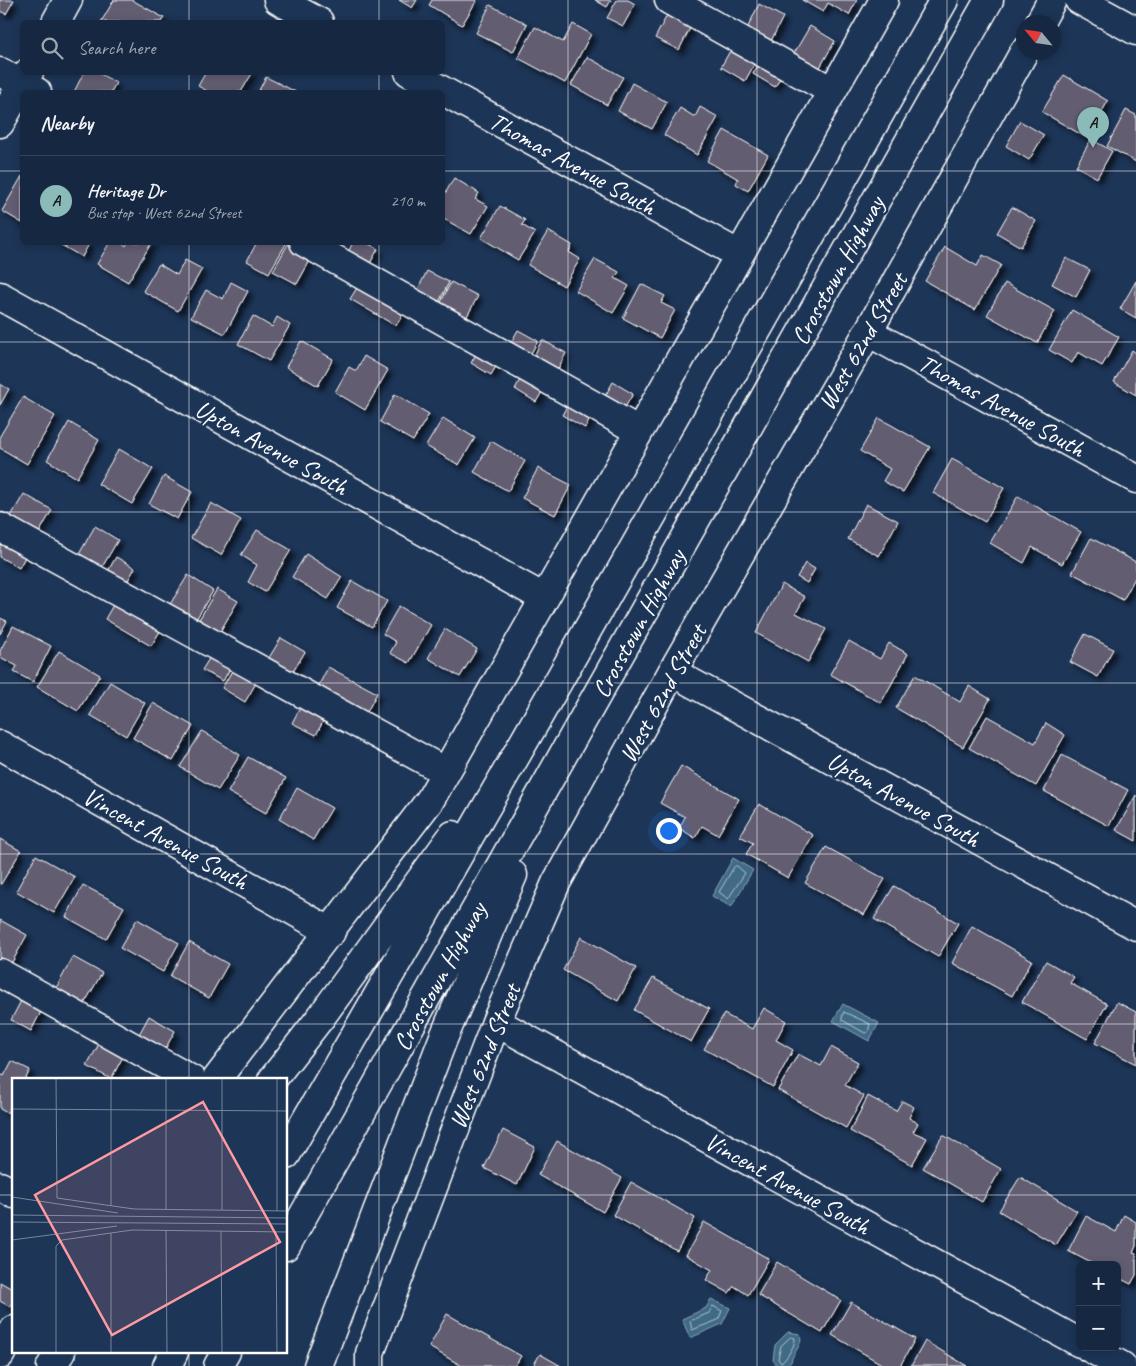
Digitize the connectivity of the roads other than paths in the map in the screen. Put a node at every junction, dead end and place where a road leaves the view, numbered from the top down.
1 (68, 0) edge
2 (278, 0) edge
3 (669, 0) edge
4 (884, 0) edge
5 (989, 0) edge
6 (994, 0) edge
7 (1052, 0) edge
8 (1079, 0) edge
9 (939, 8) edge
10 (1044, 15) edge
11 (57, 20) edge
12 (315, 20) edge
13 (1136, 31) edge
14 (970, 33) junction
15 (1020, 60) edge
16 (414, 75) edge
17 (22, 81) edge
18 (442, 90) edge
19 (832, 91) junction
20 (445, 92) edge
21 (0, 123) edge
22 (309, 245) edge
23 (738, 254) junction
24 (0, 296) edge
25 (868, 332) junction
26 (639, 431) junction
27 (1136, 479) edge
28 (0, 528) edge
29 (544, 598) junction
30 (672, 672) junction
31 (537, 719) junction
32 (570, 743) junction
33 (0, 745) edge
34 (446, 772) junction
35 (1136, 926) edge
36 (331, 932) junction
37 (0, 973) edge
38 (496, 1022) junction
39 (188, 1078) edge
40 (218, 1078) edge
41 (274, 1078) edge
42 (288, 1152) edge
43 (0, 1186) edge
44 (12, 1193) edge
45 (288, 1242) edge
46 (12, 1334) edge
47 (1076, 1341) edge
48 (1095, 1351) edge
49 (60, 1354) edge
50 (173, 1354) edge
51 (225, 1354) edge
52 (0, 1355) edge
53 (51, 1366) edge
54 (166, 1366) edge
55 (218, 1366) edge
56 (318, 1366) edge
57 (370, 1366) edge
58 (1122, 1366) edge

1 - 11 main road
2 - 12 main road
3 - 19 main road
4 - 19 main road
5 - 14 main road, Crosstown Highway
6 - 14 main road
7 - 10 main road
8 - 13 main road
9 - 31 main road, Crosstown Highway
14 - 32 main road, Crosstown Highway
15 - 25 main road, West 62nd Street
16 - 18 main road, Thomas Avenue South
17 - 21 main road
19 - 23 main road
20 - 23 main road, Thomas Avenue South
22 - 26 main road
23 - 26 main road
24 - 29 main road, Upton Avenue South
25 - 27 main road, Thomas Avenue South
25 - 30 main road, West 62nd Street
26 - 29 main road
28 - 34 main road
29 - 34 main road
30 - 35 main road, Upton Avenue South
30 - 38 main road, West 62nd Street
31 - 41 main road
31 - 42 main road, Crosstown Highway
32 - 45 main road, Crosstown Highway
32 - 56 main road
33 - 36 main road, Vincent Avenue South
34 - 36 main road
36 - 40 main road
37 - 39 main road
38 - 47 main road, Vincent Avenue South
38 - 57 main road, West 62nd Street
43 - 44 main road
46 - 52 main road
48 - 58 main road
49 - 53 main road
50 - 54 main road
51 - 55 main road

